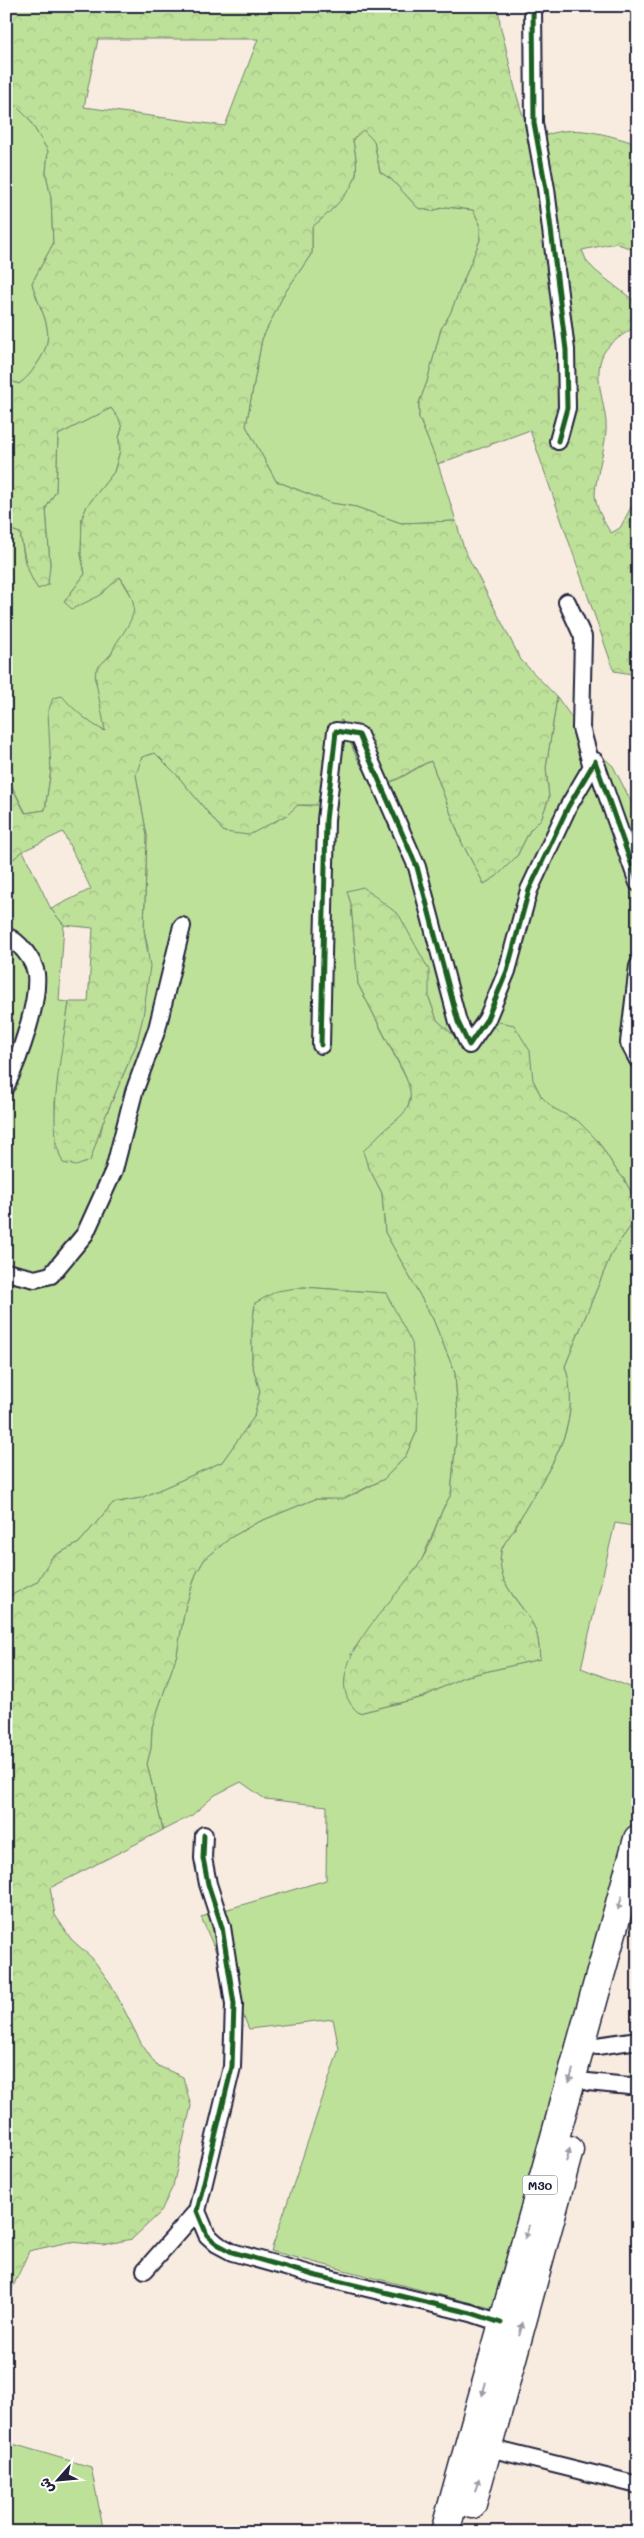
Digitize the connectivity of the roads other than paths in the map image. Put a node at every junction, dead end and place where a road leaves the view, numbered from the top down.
1 (533, 6) edge
2 (558, 441) dead end
3 (567, 602) dead end
4 (592, 767) junction
5 (638, 882) edge
6 (182, 926) dead end
7 (6, 936) edge
8 (638, 966) edge
9 (321, 1045) dead end
10 (638, 1060) edge
11 (6, 1086) edge
12 (6, 1272) edge
13 (204, 1835) dead end
14 (638, 1839) edge
15 (638, 1904) edge
16 (638, 2040) edge
17 (597, 2046) junction
18 (588, 2082) junction
19 (638, 2084) edge
20 (197, 2211) junction
21 (145, 2270) dead end
22 (502, 2323) junction
23 (489, 2448) junction
24 (638, 2485) edge
25 (444, 2532) edge
26 (463, 2532) edge

1 - 2 street
3 - 4 street
4 - 5 street
4 - 9 street
6 - 12 street
7 - 11 street
8 - 10 street
13 - 20 street
14 -> 22 highway, M30
15 - 17 highway, M30
16 - 17 street
17 - 18 highway, M30
18 - 19 street
23 -> 18 highway, M30
20 - 21 street
20 - 22 street
22 -> 25 highway, M30
23 - 24 street
26 -> 23 highway, M30

